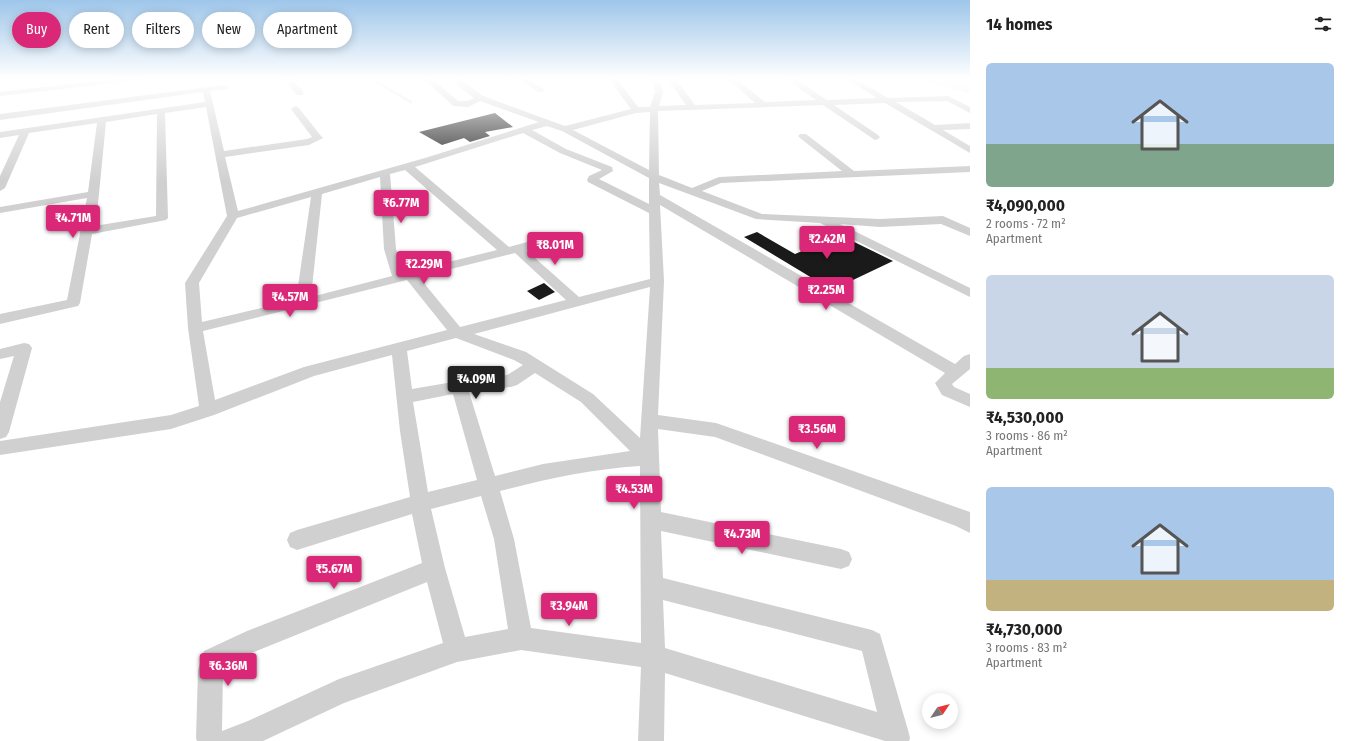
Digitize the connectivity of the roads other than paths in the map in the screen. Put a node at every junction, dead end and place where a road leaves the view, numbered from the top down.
1 (33, 113) edge
2 (151, 113) edge
3 (162, 113) edge
4 (212, 113) edge
5 (298, 113) edge
6 (518, 113) edge
7 (626, 113) edge
8 (654, 113) edge
9 (840, 113) edge
10 (908, 113) edge
11 (0, 117) edge
12 (102, 120) junction
13 (546, 123) junction
14 (970, 126) edge
15 (934, 128) junction
16 (565, 129) junction
17 (524, 130) junction
18 (24, 132) junction
19 (0, 135) edge
20 (803, 136) dead end
21 (875, 137) dead end
22 (970, 150) edge
23 (15, 153) junction
24 (220, 155) junction
25 (0, 156) edge
26 (407, 166) junction
27 (970, 169) edge
28 (385, 173) junction
29 (852, 175) junction
30 (654, 177) junction
31 (0, 188) edge
32 (317, 192) junction
33 (692, 192) junction
34 (93, 194) junction
35 (655, 197) junction
36 (0, 210) edge
37 (655, 211) junction
38 (233, 216) junction
39 (822, 220) junction
40 (87, 231) junction
41 (970, 232) edge
42 (538, 243) dead end
43 (512, 249) junction
44 (404, 277) junction
45 (657, 281) junction
46 (970, 294) edge
47 (576, 302) junction
48 (304, 303) junction
49 (0, 319) edge
50 (195, 328) junction
51 (457, 333) junction
52 (399, 348) junction
53 (0, 354) edge
54 (970, 360) edge
55 (534, 366) junction
56 (956, 372) junction
57 (459, 387) junction
58 (404, 397) junction
59 (970, 401) edge
60 (208, 410) junction
61 (648, 421) junction
62 (0, 432) edge
63 (0, 448) edge
64 (649, 458) junction
65 (489, 486) junction
66 (420, 503) junction
67 (650, 519) junction
68 (970, 524) edge
69 (297, 540) dead end
70 (841, 558) dead end
71 (434, 568) junction
72 (651, 586) junction
73 (521, 638) junction
74 (457, 650) junction
75 (653, 657) junction
76 (896, 736) edge
77 (212, 741) edge
78 (229, 741) edge
79 (651, 741) edge

1 - 11 street
2 - 12 street
3 - 40 street
4 - 24 street
5 - 24 street
6 - 13 street
7 - 16 street
8 - 30 street
9 - 21 street
10 - 15 street
12 - 18 street
12 - 34 street
13 - 16 street
13 - 17 street
14 - 15 street
15 - 22 street
16 - 30 street
17 - 26 street
17 - 37 street
18 - 19 street
18 - 23 street
20 - 29 street
23 - 25 street
23 - 31 street
24 - 38 street
26 - 28 street
26 - 43 street
27 - 29 street
28 - 32 street
28 - 44 street
29 - 33 street
30 - 33 street
30 - 35 street
32 - 38 street
32 - 48 street
33 - 39 street
34 - 36 street
34 - 40 street
35 - 37 street
35 - 56 street
37 - 45 street
38 - 50 street
39 - 41 street
39 - 46 street
40 - 49 street
42 - 43 street
43 - 44 street
43 - 47 street
44 - 48 street
44 - 51 street
45 - 47 street
45 - 61 street
47 - 51 street
48 - 50 street
50 - 60 street
51 - 52 street
51 - 55 street
52 - 58 street
52 - 60 street
53 - 62 street
54 - 56 street
55 - 57 street
55 - 64 street
56 - 59 street
57 - 58 street
57 - 65 street
58 - 66 street
60 - 63 street
61 - 64 street
61 - 68 street
64 - 65 street
64 - 67 street
65 - 66 street
65 - 73 street
66 - 69 street
66 - 71 street
67 - 70 street
67 - 72 street
71 - 74 street
71 - 77 street
72 - 75 street
72 - 76 street
73 - 74 street
73 - 75 street
74 - 78 street
75 - 76 street
75 - 79 street

